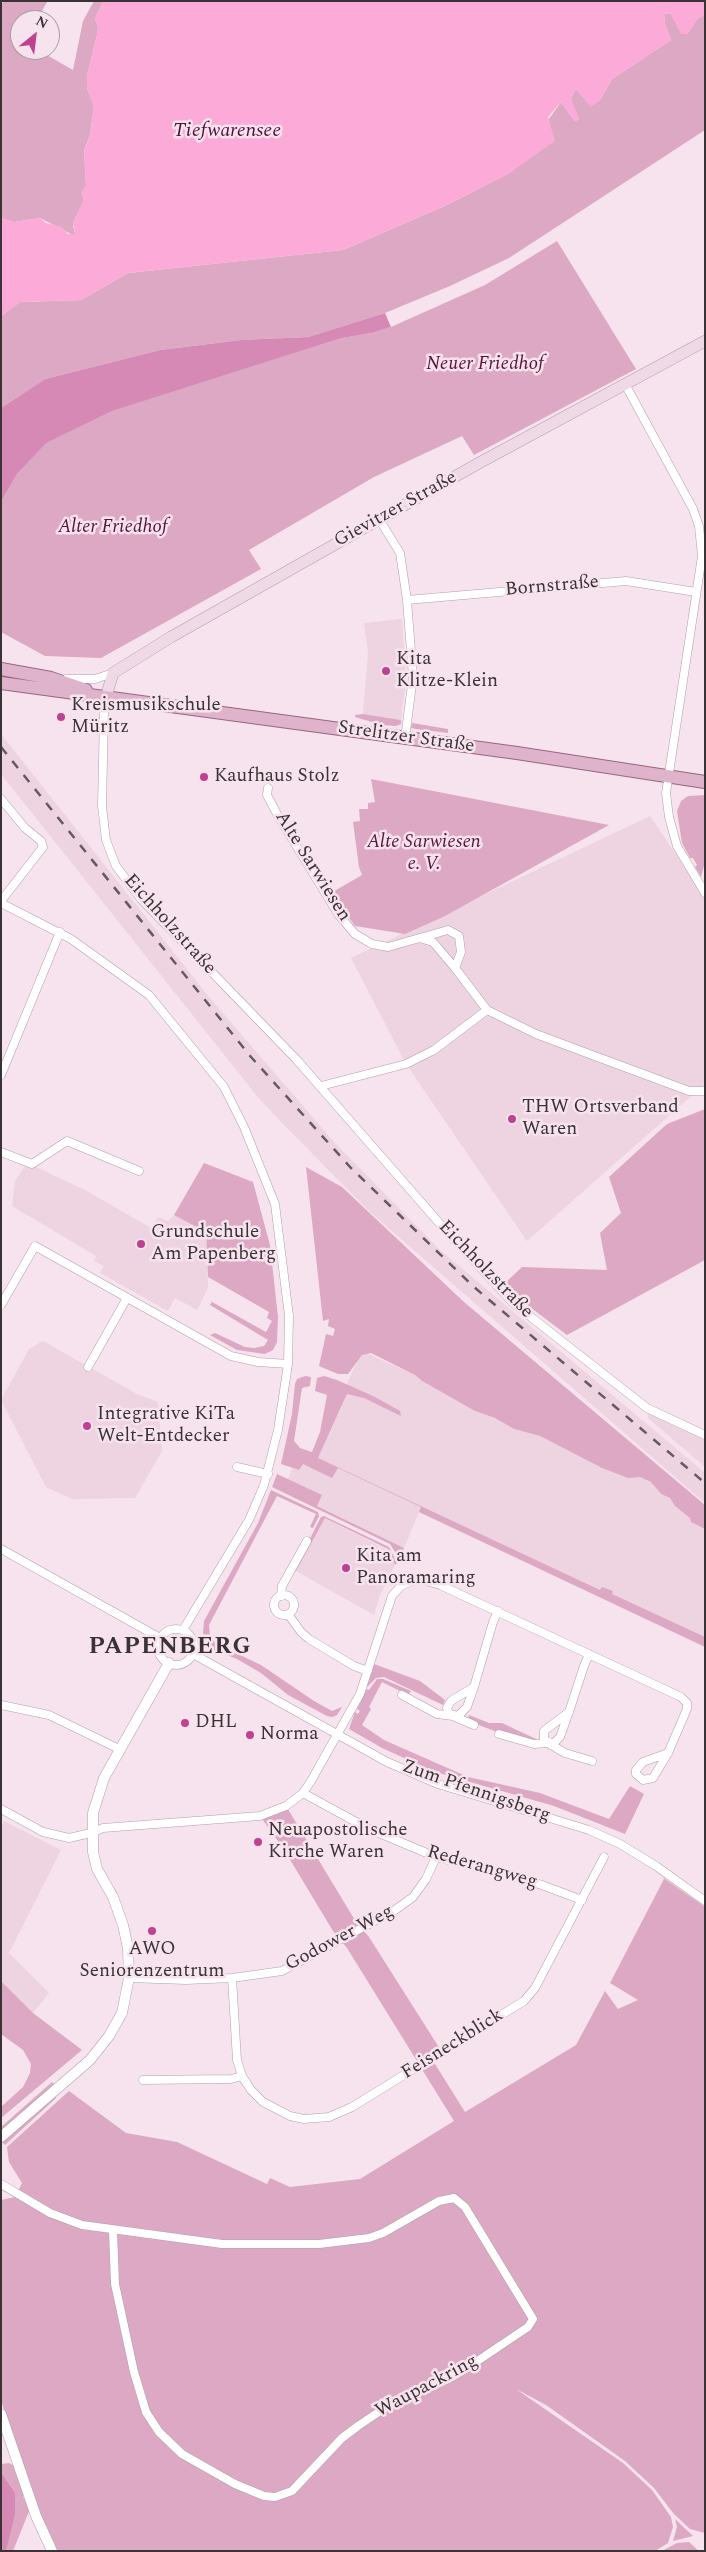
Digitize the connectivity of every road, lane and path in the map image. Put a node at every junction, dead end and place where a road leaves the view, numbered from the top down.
1 (705, 341) edge
2 (625, 384) junction
3 (379, 519) junction
4 (703, 545) edge
5 (696, 592) junction
6 (407, 600) junction
7 (1, 669) edge
8 (113, 673) junction
9 (51, 678) junction
10 (1, 683) edge
11 (106, 696) junction
12 (405, 738) junction
13 (669, 777) junction
14 (705, 782) edge
15 (268, 788) dead end
16 (1, 799) edge
17 (705, 892) edge
18 (1, 902) edge
19 (60, 932) junction
20 (422, 938) junction
21 (455, 968) junction
22 (487, 1010) junction
23 (1, 1075) edge
24 (321, 1086) junction
25 (705, 1091) edge
26 (1, 1152) edge
27 (139, 1171) dead end
28 (127, 1298) junction
29 (1, 1305) edge
30 (288, 1364) junction
31 (88, 1367) dead end
32 (705, 1435) edge
33 (237, 1467) dead end
34 (268, 1474) junction
35 (307, 1541) dead end
36 (1, 1549) edge
37 (281, 1596) junction
38 (498, 1611) junction
39 (288, 1614) junction
40 (183, 1630) junction
41 (160, 1638) junction
42 (193, 1654) junction
43 (589, 1654) junction
44 (169, 1663) junction
45 (368, 1671) junction
46 (474, 1687) junction
47 (402, 1695) dead end
48 (1, 1704) edge
49 (570, 1712) junction
50 (453, 1716) junction
51 (474, 1725) dead end
52 (338, 1734) junction
53 (499, 1734) dead end
54 (548, 1744) junction
55 (119, 1748) junction
56 (668, 1753) junction
57 (592, 1761) dead end
58 (303, 1793) junction
59 (1, 1809) edge
60 (91, 1833) junction
61 (436, 1857) junction
62 (604, 1857) dead end
63 (582, 1900) junction
64 (705, 1901) edge
65 (129, 1978) junction
66 (232, 1978) junction
67 (242, 2076) junction
68 (143, 2080) dead end
69 (1, 2137) edge
70 (1, 2184) edge
71 (113, 2231) junction
72 (1, 2414) edge
73 (52, 2551) edge

1 - 2 main road, Gievitzer Straße
2 - 3 main road, Gievitzer Straße
2 - 4 street
3 - 6 street
3 - 8 main road, Gievitzer Straße
4 - 5 street
5 - 6 street, Bornstraße
5 - 13 street
6 - 12 street
7 - 9 main road
8 - 9 street
8 - 11 main road
9 - 11 main road
10 - 11 main road
11 - 12 main road, Strelitzer Straße
11 - 24 street, Eichholzstraße
12 - 13 main road, Strelitzer Straße
13 - 14 main road, Strelitzer Straße
13 - 17 street
15 - 20 street, Alte Sarwiesen
16 - 18 street
18 - 19 street
19 - 23 street
19 - 30 street
20 - 21 street
20 - 21 street, Alte Sarwiesen
21 - 22 street
22 - 24 street
22 - 25 street
24 - 32 street, Eichholzstraße
26 - 27 street
28 - 29 street
28 - 30 street
28 - 31 street
30 - 34 street
33 - 34 street
34 - 40 street
35 - 37 street
36 - 41 street
37 - 39 street
37 - 39 street
38 - 43 street
38 - 45 street
38 - 46 street
39 - 45 street
40 - 41 street
40 - 42 street
41 - 44 street
42 - 44 street
42 - 52 street, Zum Pfennigsberg
43 - 49 street
43 - 56 street
44 - 55 street
45 - 52 street
46 - 50 street
46 - 50 street
47 - 50 street
48 - 55 street
49 - 54 street
49 - 54 street
50 - 51 street
52 - 58 street
52 - 64 street, Zum Pfennigsberg
53 - 54 street
54 - 57 street
55 - 60 street
56 - 56 street
58 - 60 street
58 - 61 street, Rederangweg
59 - 60 street
60 - 65 street
61 - 63 street, Rederangweg
61 - 66 street, Godower Weg
62 - 63 street, Feisneckblick
63 - 67 street, Feisneckblick
65 - 66 street, Godower Weg
65 - 69 street
66 - 67 street, Feisneckblick
67 - 68 street
70 - 71 street, Waupackring
71 - 71 street, Waupackring
72 - 73 street

